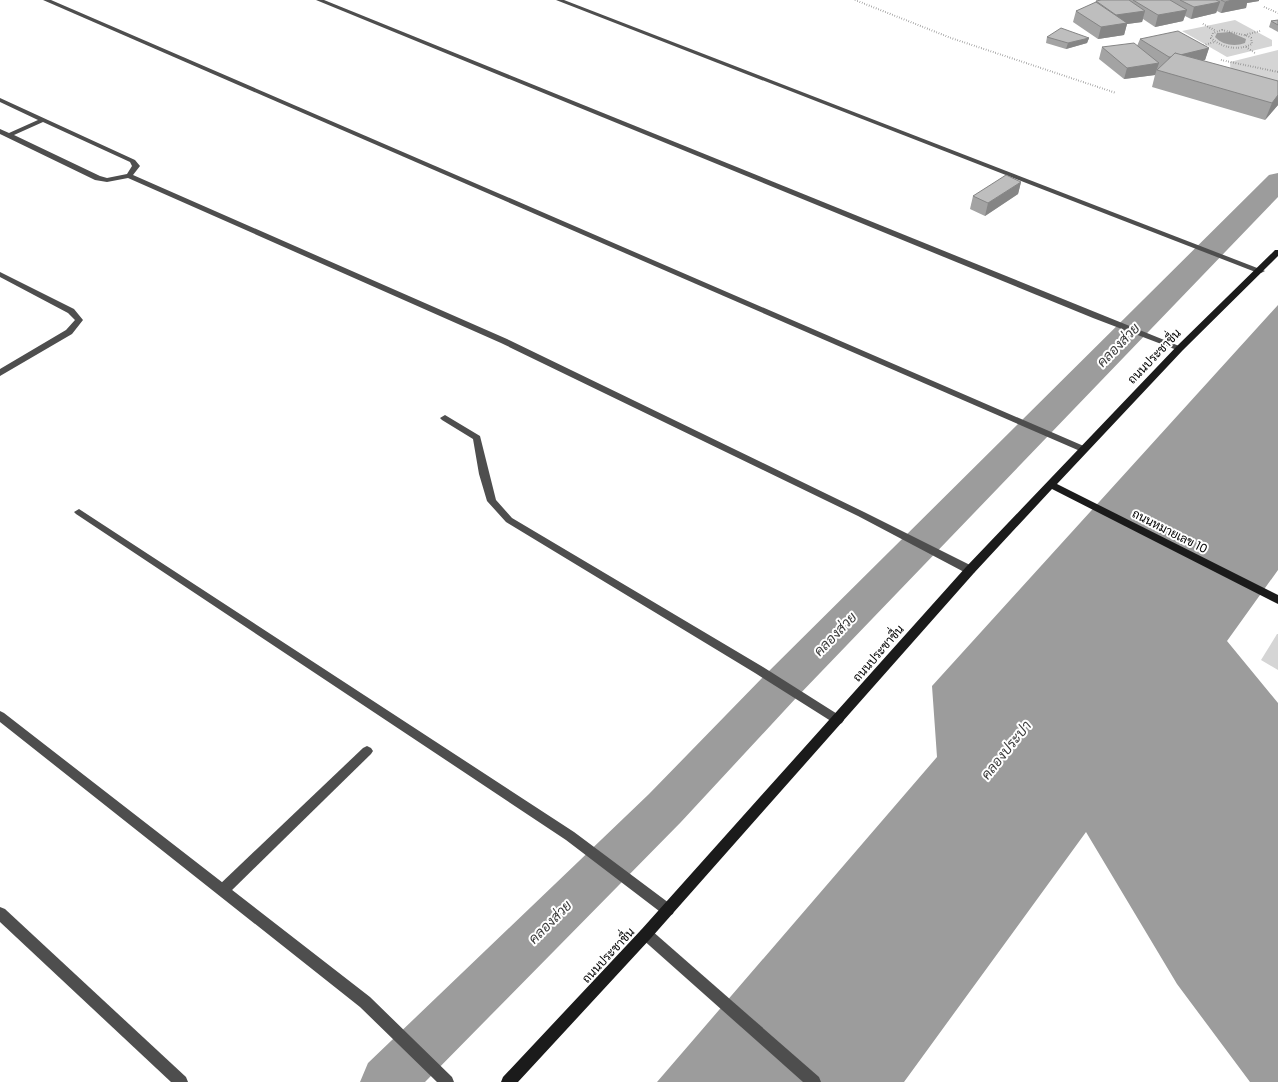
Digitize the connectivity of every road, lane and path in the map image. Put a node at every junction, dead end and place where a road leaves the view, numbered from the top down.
1 (46, 0) edge
2 (319, 0) edge
3 (559, 0) edge
4 (854, 0) edge
5 (1264, 8) dead end
6 (1278, 13) edge
7 (1203, 24) edge
8 (1260, 30) dead end
9 (1217, 31) junction
10 (1245, 35) junction
11 (1215, 42) junction
12 (1200, 46) edge
13 (1245, 47) junction
14 (1255, 53) dead end
15 (1221, 60) dead end
16 (1278, 72) edge
17 (1116, 93) dead end
18 (0, 100) edge
19 (43, 120) junction
20 (0, 131) edge
21 (9, 135) junction
22 (129, 176) junction
23 (1278, 252) edge
24 (1261, 271) junction
25 (0, 274) edge
26 (1180, 348) junction
27 (0, 373) edge
28 (445, 418) dead end
29 (1083, 449) junction
30 (1050, 484) junction
31 (79, 512) dead end
32 (970, 570) junction
33 (1278, 600) edge
34 (0, 716) edge
35 (838, 720) junction
36 (368, 751) dead end
37 (223, 890) junction
38 (668, 910) junction
39 (0, 914) edge
40 (646, 934) junction
41 (181, 1082) edge
42 (447, 1082) edge
43 (508, 1082) edge
44 (814, 1082) edge

1 - 29 street
2 - 26 street
3 - 24 street
4 - 17 path
5 - 6 path
7 - 9 path
8 - 10 path
9 - 10 path
9 - 11 path
10 - 13 path
11 - 12 path
11 - 13 path
13 - 14 path
15 - 16 path
18 - 19 street
19 - 21 street
19 - 22 street
20 - 21 street
21 - 22 street
22 - 32 street
23 - 24 main road, ถนนประชาชื่น
24 - 26 main road, ถนนประชาชื่น
25 - 27 street
26 - 29 main road, ถนนประชาชื่น
28 - 35 street
29 - 30 main road, ถนนประชาชื่น
30 - 32 main road, ถนนประชาชื่น
30 - 33 main road, ถนนหมายเลข 10
31 - 38 street
32 - 35 main road, ถนนประชาชื่น
34 - 37 street
35 - 38 main road, ถนนประชาชื่น
36 - 37 street
37 - 42 street
38 - 40 main road, ถนนประชาชื่น
39 - 41 street
40 - 43 main road, ถนนประชาชื่น
40 - 44 street

